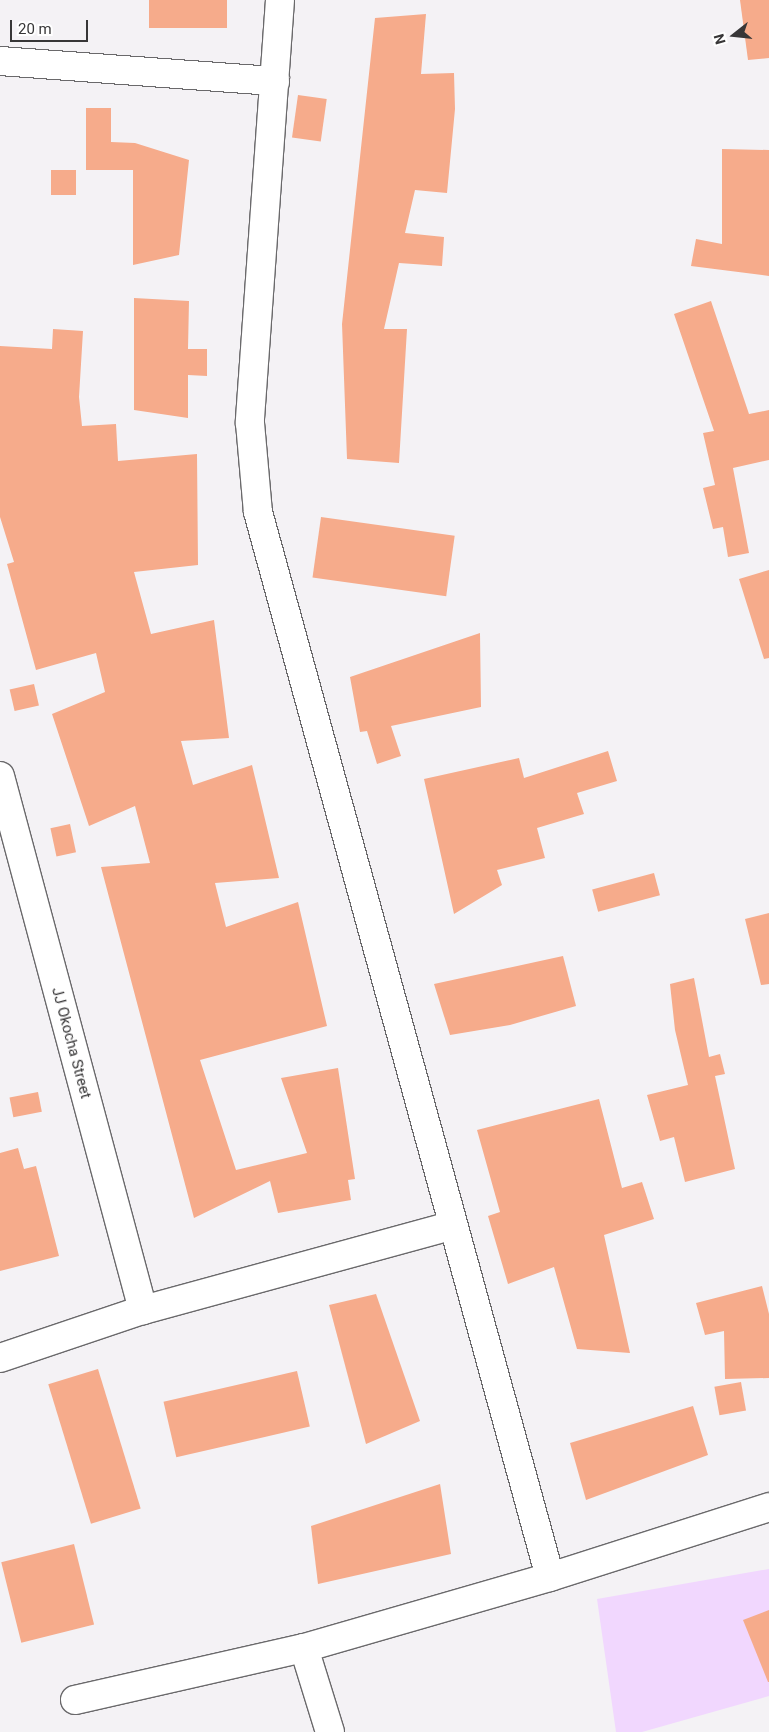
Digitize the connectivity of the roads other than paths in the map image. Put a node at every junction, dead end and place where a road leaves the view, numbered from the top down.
1 (280, 0) edge
2 (0, 61) edge
3 (275, 81) junction
4 (0, 776) edge
5 (450, 1226) junction
6 (143, 1310) junction
7 (0, 1358) edge
8 (769, 1507) edge
9 (550, 1577) junction
10 (304, 1648) junction
11 (75, 1700) dead end
12 (330, 1732) edge

1 - 3 street
2 - 3 street
3 - 5 street
4 - 6 street, JJ Okocha Street
5 - 6 street
5 - 9 street
6 - 7 street
8 - 9 street
9 - 10 street
10 - 11 street
10 - 12 street

